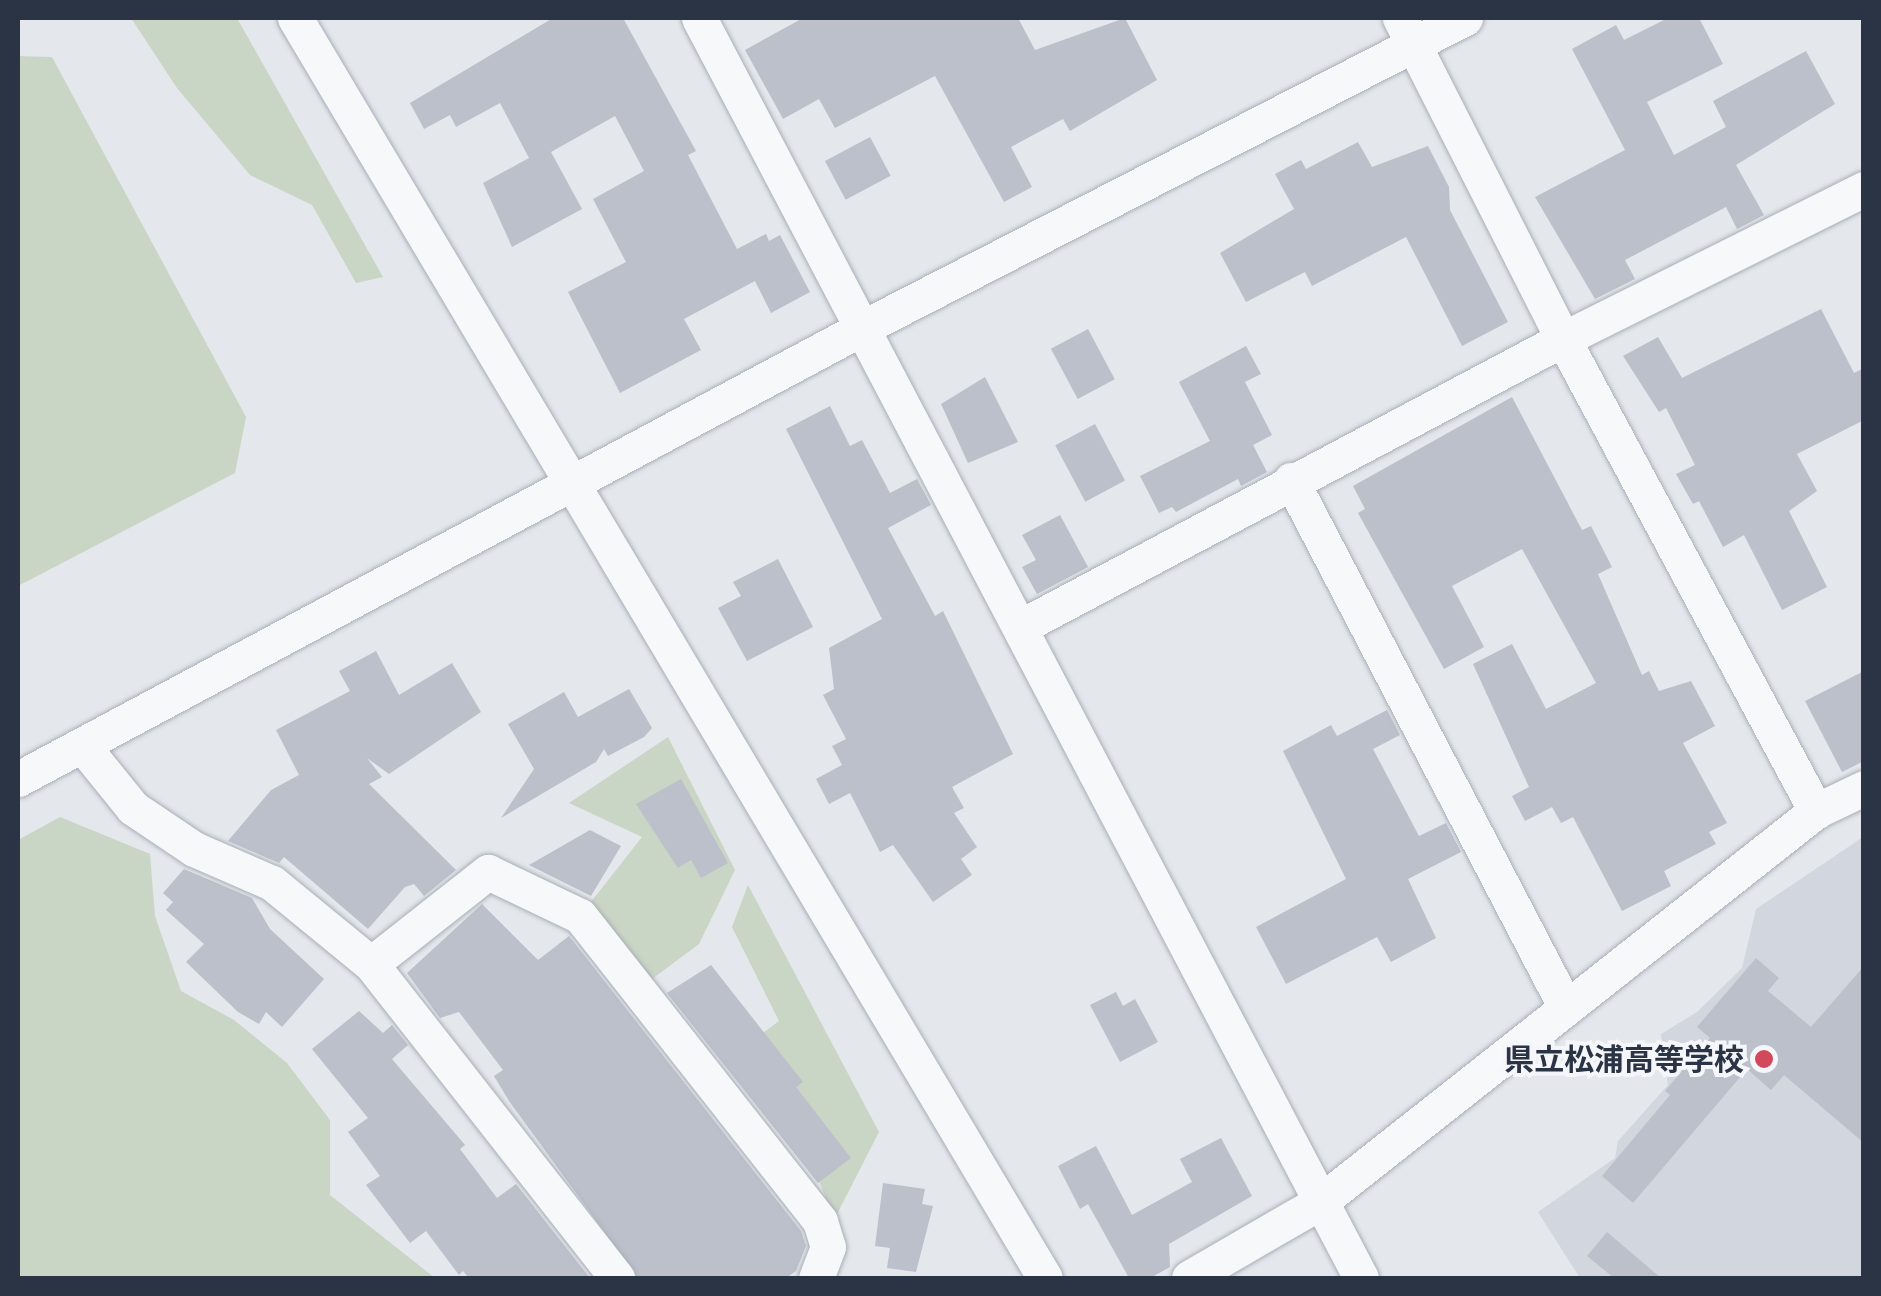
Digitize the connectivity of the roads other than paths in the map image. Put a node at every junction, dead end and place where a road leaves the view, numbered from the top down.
1 (296, 18) edge
2 (1465, 18) edge
3 (710, 21) edge
4 (1407, 31) edge
5 (1861, 196) edge
6 (864, 327) junction
7 (1562, 339) junction
8 (1291, 480) junction
9 (571, 484) junction
10 (1020, 626) junction
11 (82, 745) junction
12 (18, 780) edge
13 (1864, 788) edge
14 (1816, 811) junction
15 (371, 964) junction
16 (1564, 1004) junction
17 (1320, 1202) junction
18 (617, 1278) edge
19 (816, 1278) edge
20 (1045, 1278) edge
21 (1190, 1278) edge
22 (1361, 1278) edge

1 - 9 street
2 - 4 street
3 - 6 street
4 - 6 street
4 - 7 street
5 - 7 street
6 - 9 street
6 - 10 street
7 - 8 street
7 - 14 street
8 - 10 street
8 - 16 street
9 - 11 street
9 - 20 street
10 - 17 street
11 - 12 street
11 - 15 street
13 - 14 street
14 - 16 street
15 - 18 street
15 - 19 street
16 - 17 street
17 - 21 street
17 - 22 street

